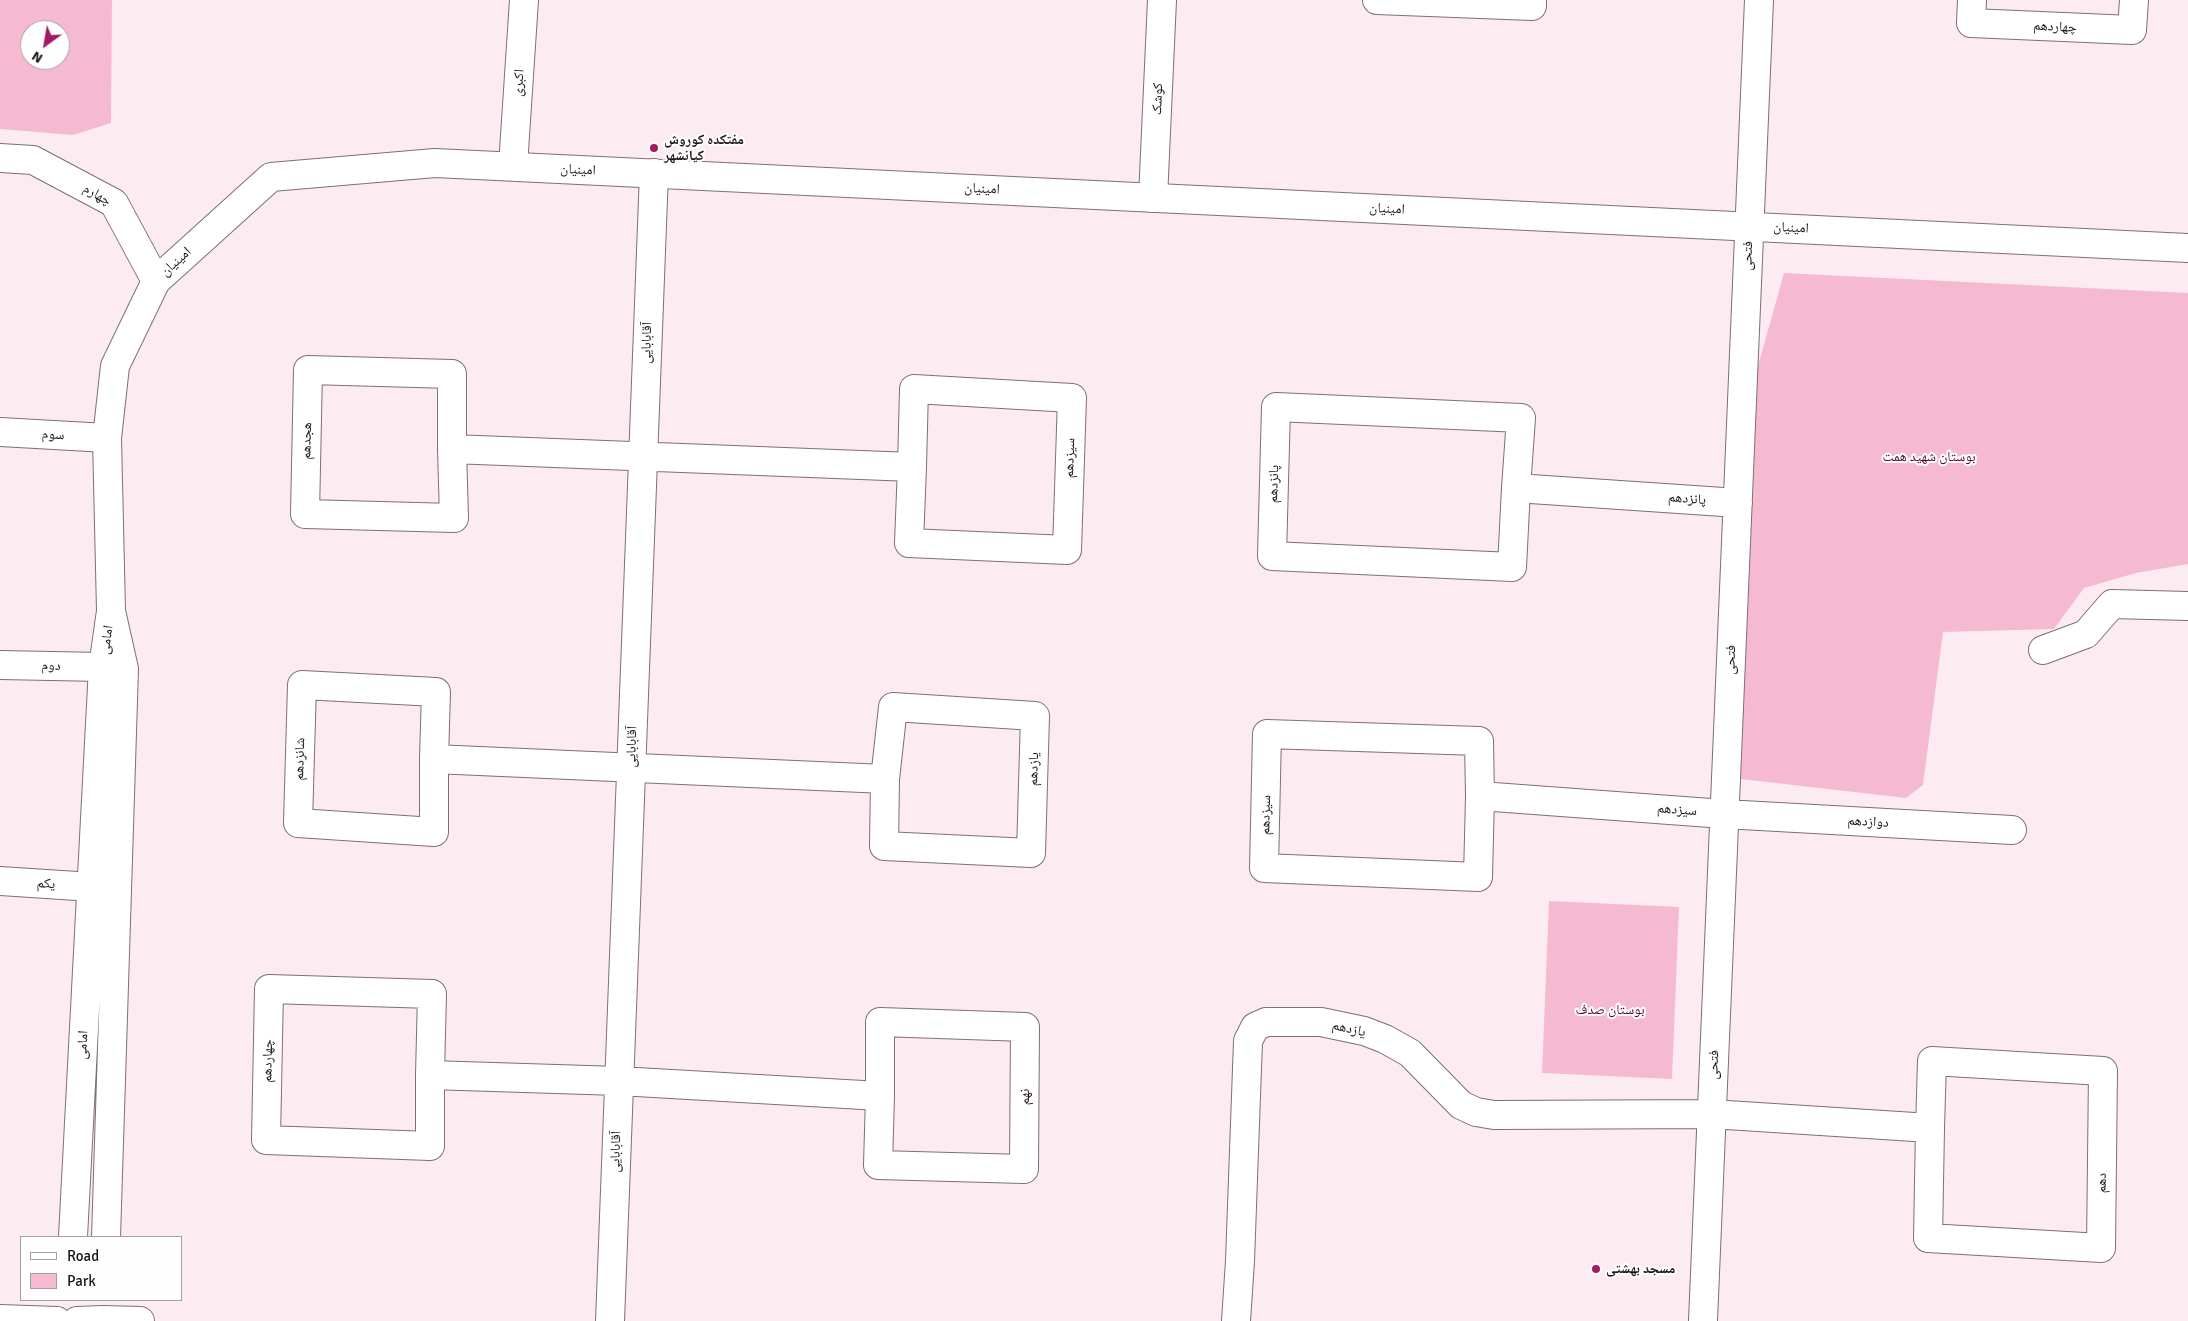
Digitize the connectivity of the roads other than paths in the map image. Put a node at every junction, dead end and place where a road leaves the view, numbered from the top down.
1 (524, 0) edge
2 (1162, 0) edge
3 (1378, 0) edge
4 (1532, 0) edge
5 (1759, 0) edge
6 (1972, 0) edge
7 (2134, 0) edge
8 (0, 158) edge
9 (513, 166) junction
10 (654, 174) junction
11 (1153, 198) junction
12 (1749, 226) junction
13 (2188, 248) edge
14 (156, 280) junction
15 (0, 432) edge
16 (107, 438) junction
17 (452, 449) junction
18 (643, 457) junction
19 (912, 467) junction
20 (1516, 488) junction
21 (1738, 503) junction
22 (2188, 606) edge
23 (111, 611) junction
24 (2043, 650) dead end
25 (0, 664) edge
26 (103, 667) junction
27 (434, 759) junction
28 (631, 769) junction
29 (886, 779) junction
30 (1480, 796) junction
31 (1724, 814) junction
32 (2012, 830) dead end
33 (0, 881) edge
34 (92, 887) junction
35 (430, 1075) junction
36 (619, 1081) junction
37 (880, 1096) junction
38 (1712, 1114) junction
39 (1930, 1128) junction
40 (73, 1236) edge
41 (106, 1236) edge
42 (70, 1301) edge
43 (97, 1315) edge
44 (0, 1319) edge
45 (57, 1321) edge
46 (68, 1321) edge
47 (140, 1321) edge
48 (610, 1321) edge
49 (1236, 1321) edge
50 (1703, 1321) edge

1 - 9 street, اکبری
2 - 11 street, کوشک
3 - 4 street
5 - 12 street, فتحی
6 - 7 street, چهاردهم
8 - 14 street, چهارم
9 - 10 street, امینیان
9 - 14 street, امینیان
10 - 11 street, امینیان
10 - 18 street, آقابابایی
11 - 12 street, امینیان
12 - 13 street, امینیان
12 - 21 street, فتحی
14 - 16 street, امینیان
15 - 16 street, سوم
16 - 23 street, امینیان
17 - 17 street, هجدهم
17 - 18 street
18 - 19 street
18 - 28 street, آقابابایی
19 - 19 street, سیزدهم
20 - 20 street, پانزدهم
20 - 21 street, پانزدهم
21 - 31 street, فتحی
22 - 24 street
23 - 26 street, امامی
23 - 41 street, امامی
25 - 26 street, دوم
26 - 34 street, امامی
27 - 27 street, شانزدهم
27 - 28 street
28 - 29 street
28 - 36 street, آقابابایی
29 - 29 street, یازدهم
30 - 30 street, سیزدهم
30 - 31 street, سیزدهم
31 - 32 street, دوازدهم
31 - 38 street, فتحی
33 - 34 street, یکم
34 - 40 street, امامی
35 - 35 street, چهاردهم
35 - 36 street
36 - 37 street
36 - 48 street, آقابابایی
37 - 37 street, نهم
38 - 39 street
38 - 49 street, یازدهم
38 - 50 street, فتحی
39 - 39 street, دهم
42 - 46 street
43 - 47 street
44 - 45 street

